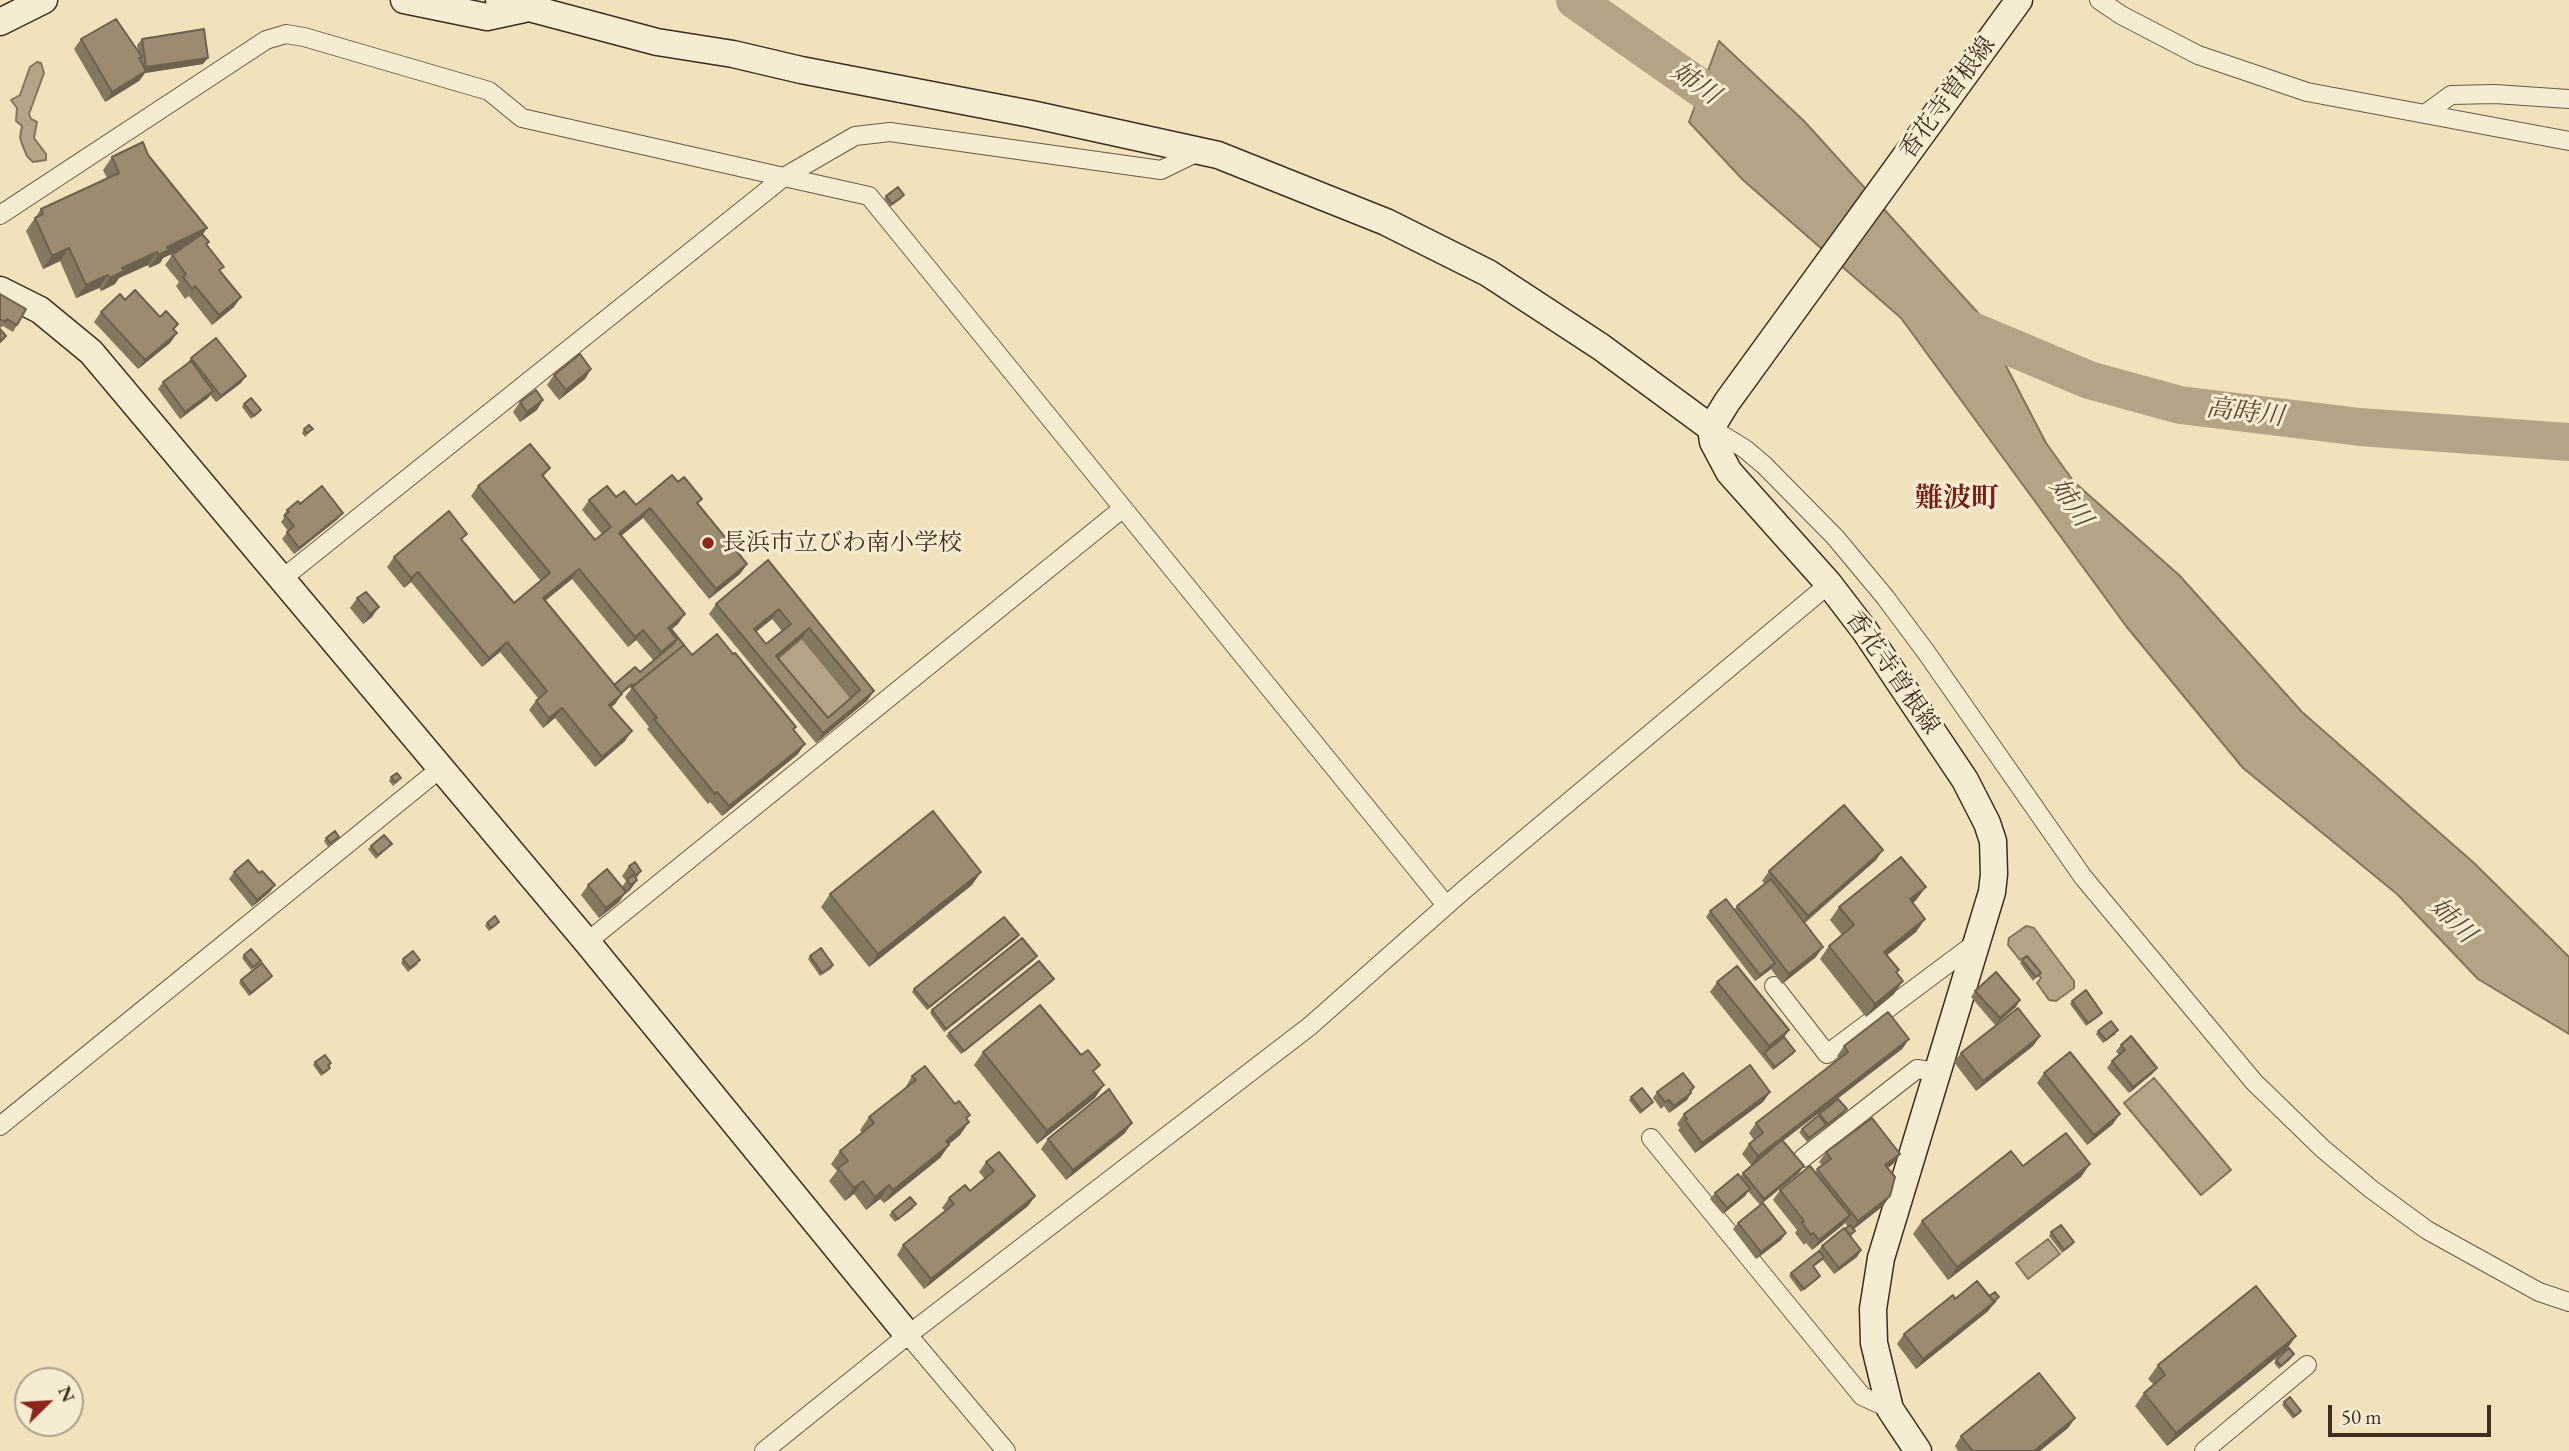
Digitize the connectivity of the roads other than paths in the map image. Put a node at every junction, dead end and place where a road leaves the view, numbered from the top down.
1 (44, 0) edge
2 (404, 0) edge
3 (499, 0) edge
4 (2019, 0) edge
5 (2099, 0) edge
6 (526, 8) junction
7 (0, 22) edge
8 (2569, 99) edge
9 (2425, 114) junction
10 (2569, 141) edge
11 (1200, 151) junction
12 (784, 177) junction
13 (0, 215) edge
14 (0, 290) edge
15 (1711, 428) junction
16 (1122, 509) junction
17 (283, 579) junction
18 (1829, 584) junction
19 (441, 768) junction
20 (1446, 905) junction
21 (587, 942) junction
22 (1977, 942) junction
23 (1774, 986) dead end
24 (1937, 1072) junction
25 (0, 1126) edge
26 (1651, 1138) dead end
27 (1803, 1158) dead end
28 (2569, 1302) edge
29 (908, 1335) junction
30 (2307, 1365) dead end
31 (1890, 1409) junction
32 (764, 1451) edge
33 (1006, 1451) edge
34 (1918, 1451) edge
35 (2204, 1451) edge

1 - 7 street
2 - 6 street
3 - 6 street
4 - 15 street, 香花寺曽根線
5 - 9 street
6 - 11 street
8 - 9 street
9 - 10 street
11 - 12 street
11 - 15 street
12 - 13 street
12 - 16 street
12 - 17 street
14 - 17 street
15 - 18 street, 香花寺曽根線
15 - 28 street
16 - 20 street
16 - 21 street
17 - 19 street
18 - 20 street
18 - 22 street, 香花寺曽根線
19 - 21 street
19 - 25 street
20 - 29 street
21 - 29 street
22 - 23 street
22 - 24 street, 香花寺曽根線
24 - 27 street
24 - 31 street, 香花寺曽根線
26 - 31 street
29 - 32 street
29 - 33 street
30 - 35 street
31 - 34 street, 香花寺曽根線

